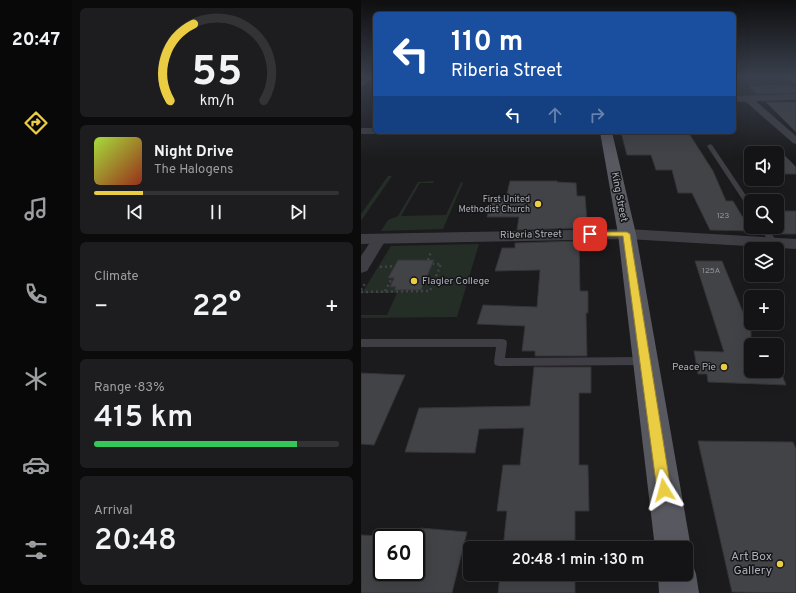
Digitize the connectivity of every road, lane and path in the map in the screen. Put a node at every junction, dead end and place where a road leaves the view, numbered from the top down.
1 (753, 104) edge
2 (361, 131) edge
3 (373, 131) edge
4 (606, 134) edge
5 (796, 141) edge
6 (710, 146) dead end
7 (744, 197) edge
8 (627, 234) junction
9 (361, 238) edge
10 (380, 238) junction
11 (758, 242) edge
12 (784, 243) edge
13 (796, 244) edge
14 (433, 264) dead end
15 (394, 266) dead end
16 (368, 267) edge
17 (392, 278) dead end
18 (361, 292) edge
19 (385, 292) junction
20 (361, 343) edge
21 (645, 361) junction
22 (672, 541) edge
23 (678, 581) edge
24 (679, 593) edge

1 - 5 street
2 - 3 street
4 - 8 main road, King Street
6 - 7 lane
8 - 10 street, Riberia Street
8 - 11 street, Riberia Street
8 - 21 main road, King Street
9 - 10 street, Riberia Street
10 - 16 street
12 - 13 street, Riberia Street
14 - 19 path
15 - 16 path
17 - 19 path
18 - 19 path
20 - 21 lane
21 - 22 main road, King Street
23 - 24 main road

